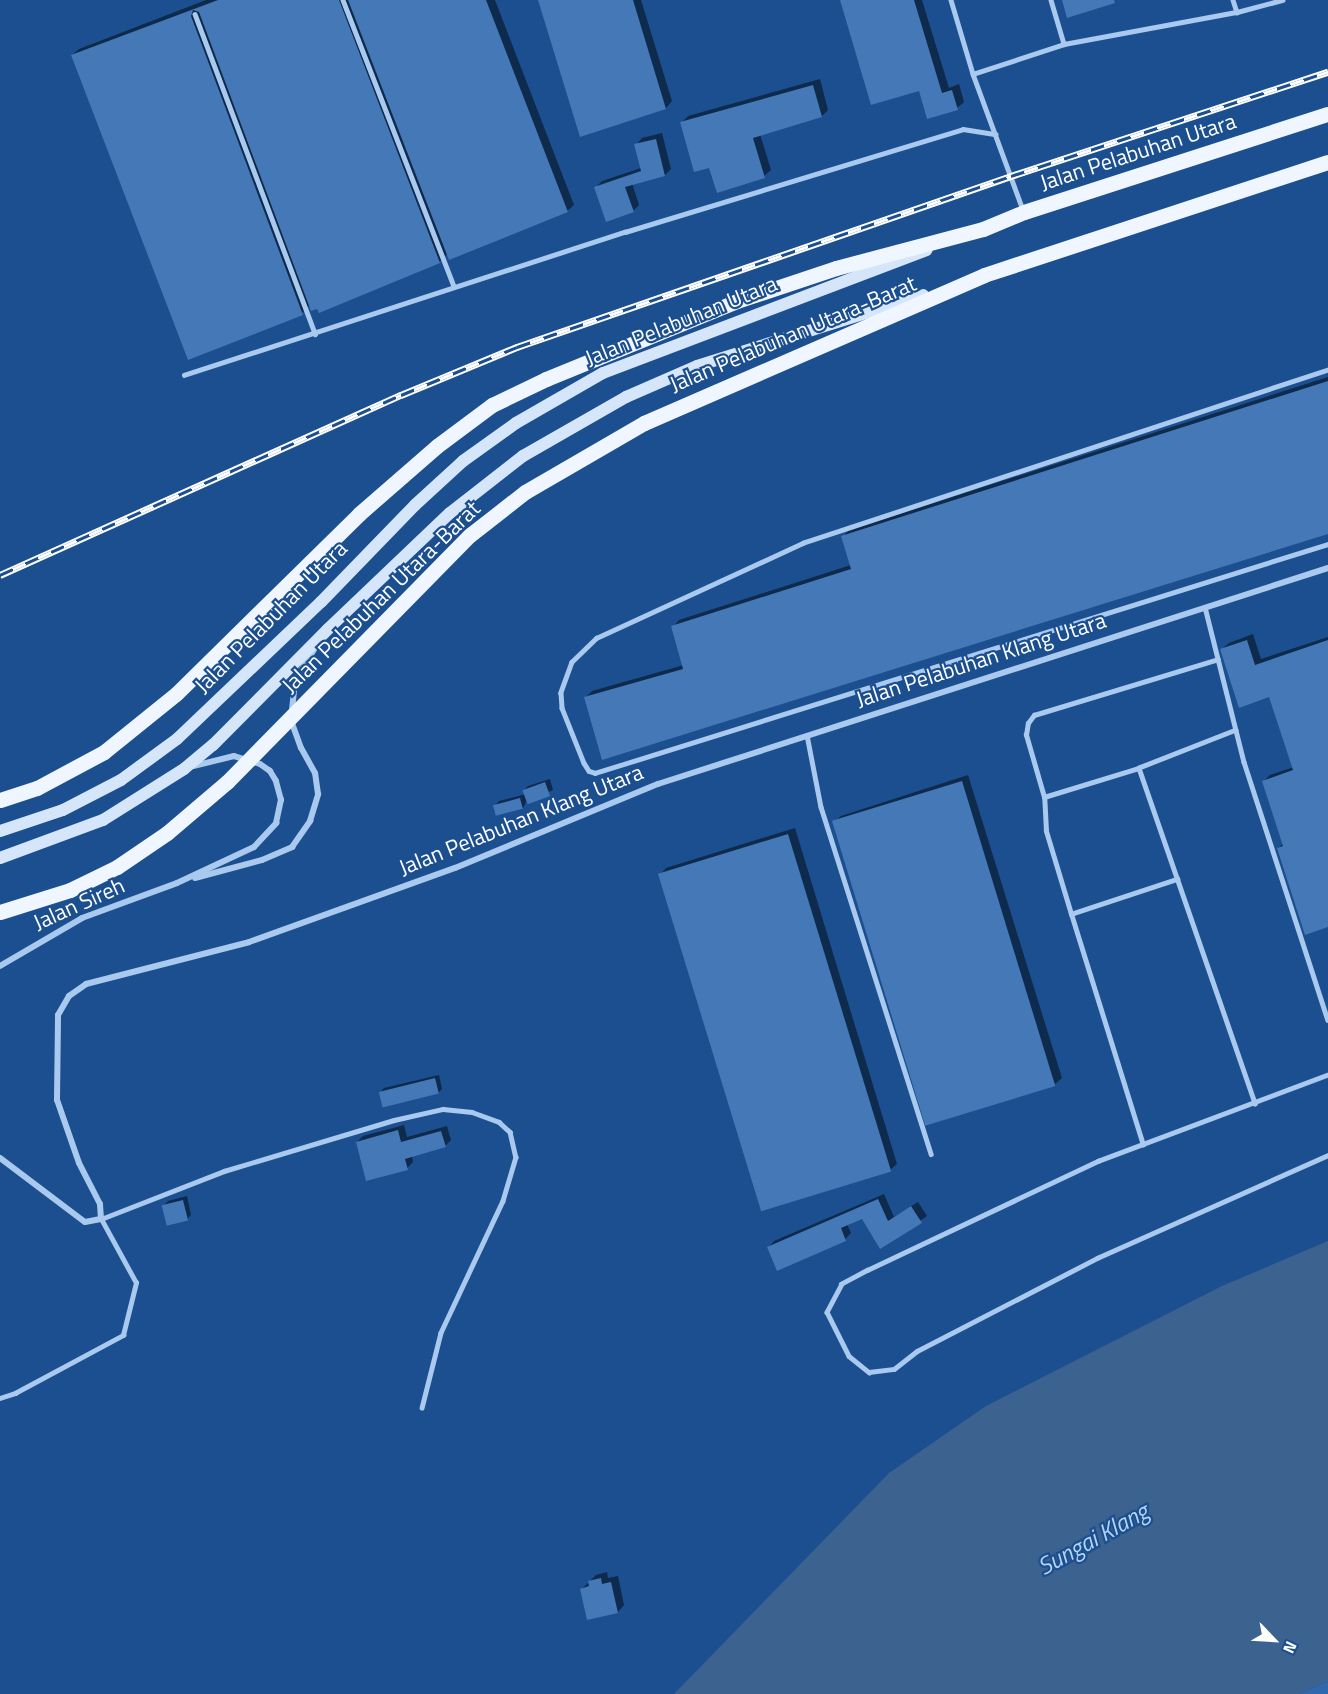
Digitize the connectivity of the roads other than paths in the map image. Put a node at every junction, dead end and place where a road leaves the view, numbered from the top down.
1 (344, 0) edge
2 (951, 0) edge
3 (1051, 0) edge
4 (1233, 0) edge
5 (1282, 0) edge
6 (1237, 12) junction
7 (195, 14) dead end
8 (1064, 44) junction
9 (973, 74) junction
10 (1328, 114) edge
11 (996, 134) junction
12 (1328, 162) edge
13 (1024, 212) junction
14 (982, 229) junction
15 (984, 275) junction
16 (454, 286) junction
17 (315, 333) junction
18 (1328, 370) edge
19 (184, 375) dead end
20 (1328, 544) edge
21 (1328, 568) edge
22 (1206, 607) junction
23 (328, 629) junction
24 (1218, 659) junction
25 (1236, 730) junction
26 (807, 735) junction
27 (1139, 768) junction
28 (184, 769) junction
29 (1044, 797) junction
30 (0, 800) edge
31 (0, 831) edge
32 (0, 858) edge
33 (1177, 879) junction
34 (177, 883) junction
35 (0, 912) edge
36 (1071, 914) junction
37 (0, 966) edge
38 (1328, 1020) edge
39 (1328, 1075) edge
40 (1255, 1103) junction
41 (1143, 1145) junction
42 (931, 1154) dead end
43 (1328, 1155) edge
44 (0, 1158) edge
45 (101, 1220) junction
46 (0, 1398) edge
47 (422, 1408) dead end

1 - 16 lane
2 - 9 lane
3 - 8 lane
4 - 6 lane
5 - 6 lane
6 - 8 lane
7 - 17 lane
8 - 9 lane
9 - 11 lane
10 - 13 main road, Jalan Pelabuhan Utara
11 - 13 lane
11 - 16 lane
12 - 15 main road
13 - 14 main road, Jalan Pelabuhan Utara
14 - 30 main road, Jalan Pelabuhan Utara-Barat
14 - 31 main road, Jalan Pelabuhan Utara
15 - 23 main road
15 - 35 main road, Jalan Pelabuhan Utara-Barat, bridge
16 - 17 lane
17 - 19 lane
18 - 20 lane
21 - 22 street, Jalan Pelabuhan Klang Utara
22 - 24 lane
22 - 26 street, Jalan Pelabuhan Klang Utara
23 - 28 main road
23 - 34 street
24 - 25 lane
24 - 29 lane
25 - 27 lane
25 - 38 lane
26 - 42 lane
26 - 45 street, Jalan Pelabuhan Klang Utara
27 - 29 lane
27 - 33 lane
28 - 32 main road
28 - 34 street
29 - 36 lane
33 - 36 lane
33 - 40 lane
34 - 37 street, Jalan Sireh
36 - 41 lane
39 - 40 lane
40 - 41 lane
41 - 43 lane
44 - 45 street
45 - 46 lane
45 - 47 lane

